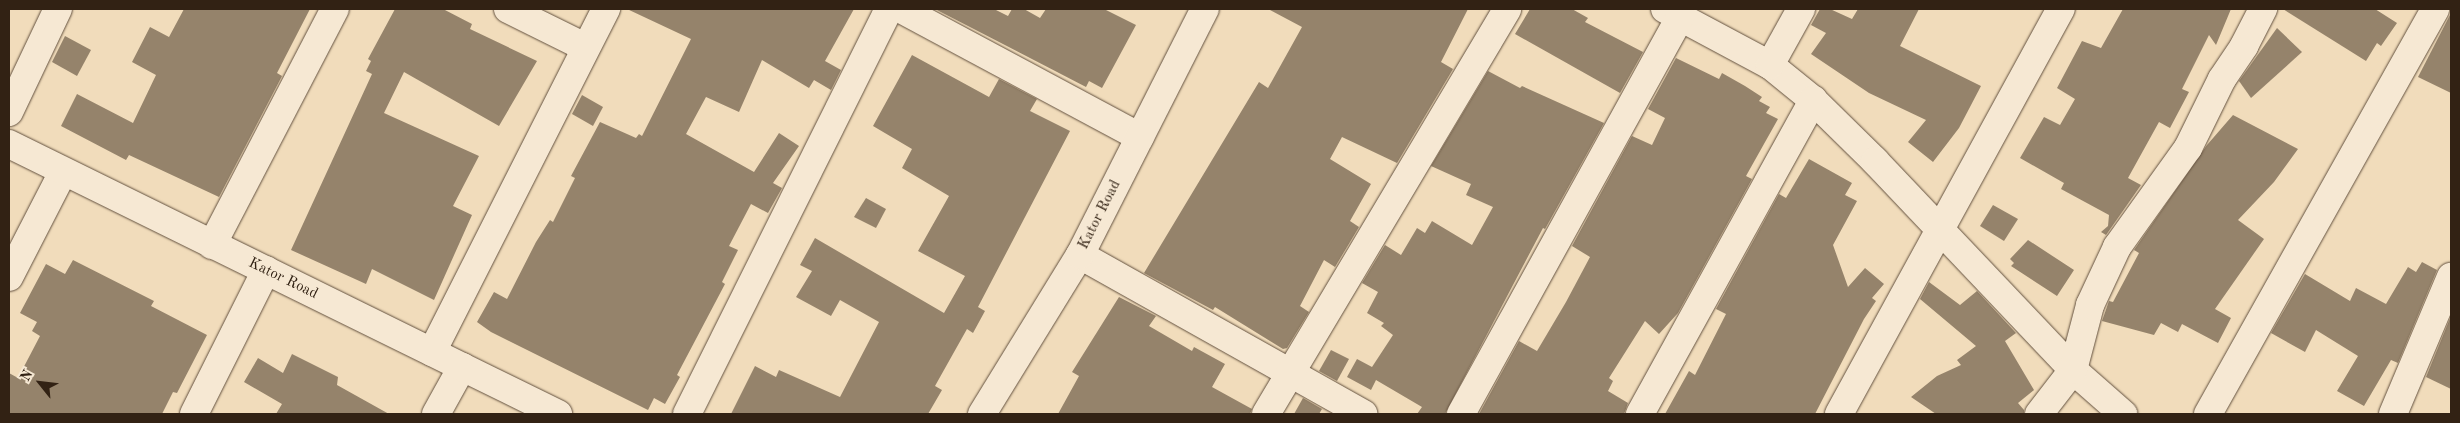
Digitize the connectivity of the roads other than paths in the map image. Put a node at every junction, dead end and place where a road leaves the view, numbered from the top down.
1 (58, 9) edge
2 (335, 9) edge
3 (508, 9) edge
4 (606, 9) edge
5 (889, 9) edge
6 (901, 9) edge
7 (1205, 9) edge
8 (1507, 9) edge
9 (1801, 9) edge
10 (2061, 9) edge
11 (2262, 9) edge
12 (2435, 9) edge
13 (1673, 12) edge
14 (585, 47) junction
15 (1770, 65) junction
16 (1813, 100) junction
17 (9, 112) edge
18 (1140, 136) junction
19 (9, 144) edge
20 (63, 172) junction
21 (1938, 230) junction
22 (212, 245) junction
23 (1080, 255) junction
24 (266, 270) junction
25 (9, 277) edge
26 (2451, 277) edge
27 (432, 352) junction
28 (462, 367) junction
29 (2073, 370) junction
30 (1290, 374) junction
31 (194, 414) edge
32 (436, 414) edge
33 (558, 414) edge
34 (687, 414) edge
35 (982, 414) edge
36 (1266, 414) edge
37 (1363, 414) edge
38 (1461, 414) edge
39 (1640, 414) edge
40 (1839, 414) edge
41 (2039, 414) edge
42 (2123, 414) edge
43 (2208, 414) edge
44 (2393, 414) edge

1 - 17 street
2 - 22 street
3 - 14 street
4 - 14 street
5 - 34 street
6 - 18 street
7 - 18 street, Kator Road
8 - 30 street
9 - 15 street
10 - 21 street
11 - 29 street
12 - 43 street
13 - 15 street
13 - 38 street
14 - 27 street
15 - 16 street
16 - 21 street
16 - 39 street
18 - 23 street, Kator Road
19 - 20 street, Kator Road
20 - 22 street, Kator Road
20 - 25 street
21 - 29 street
21 - 40 street
22 - 24 street, Kator Road
23 - 30 street
23 - 35 street, Kator Road
24 - 27 street, Kator Road
24 - 31 street
26 - 44 street
27 - 28 street, Kator Road
28 - 32 street
28 - 33 street, Kator Road
29 - 41 street
29 - 42 street
30 - 36 street
30 - 37 street

